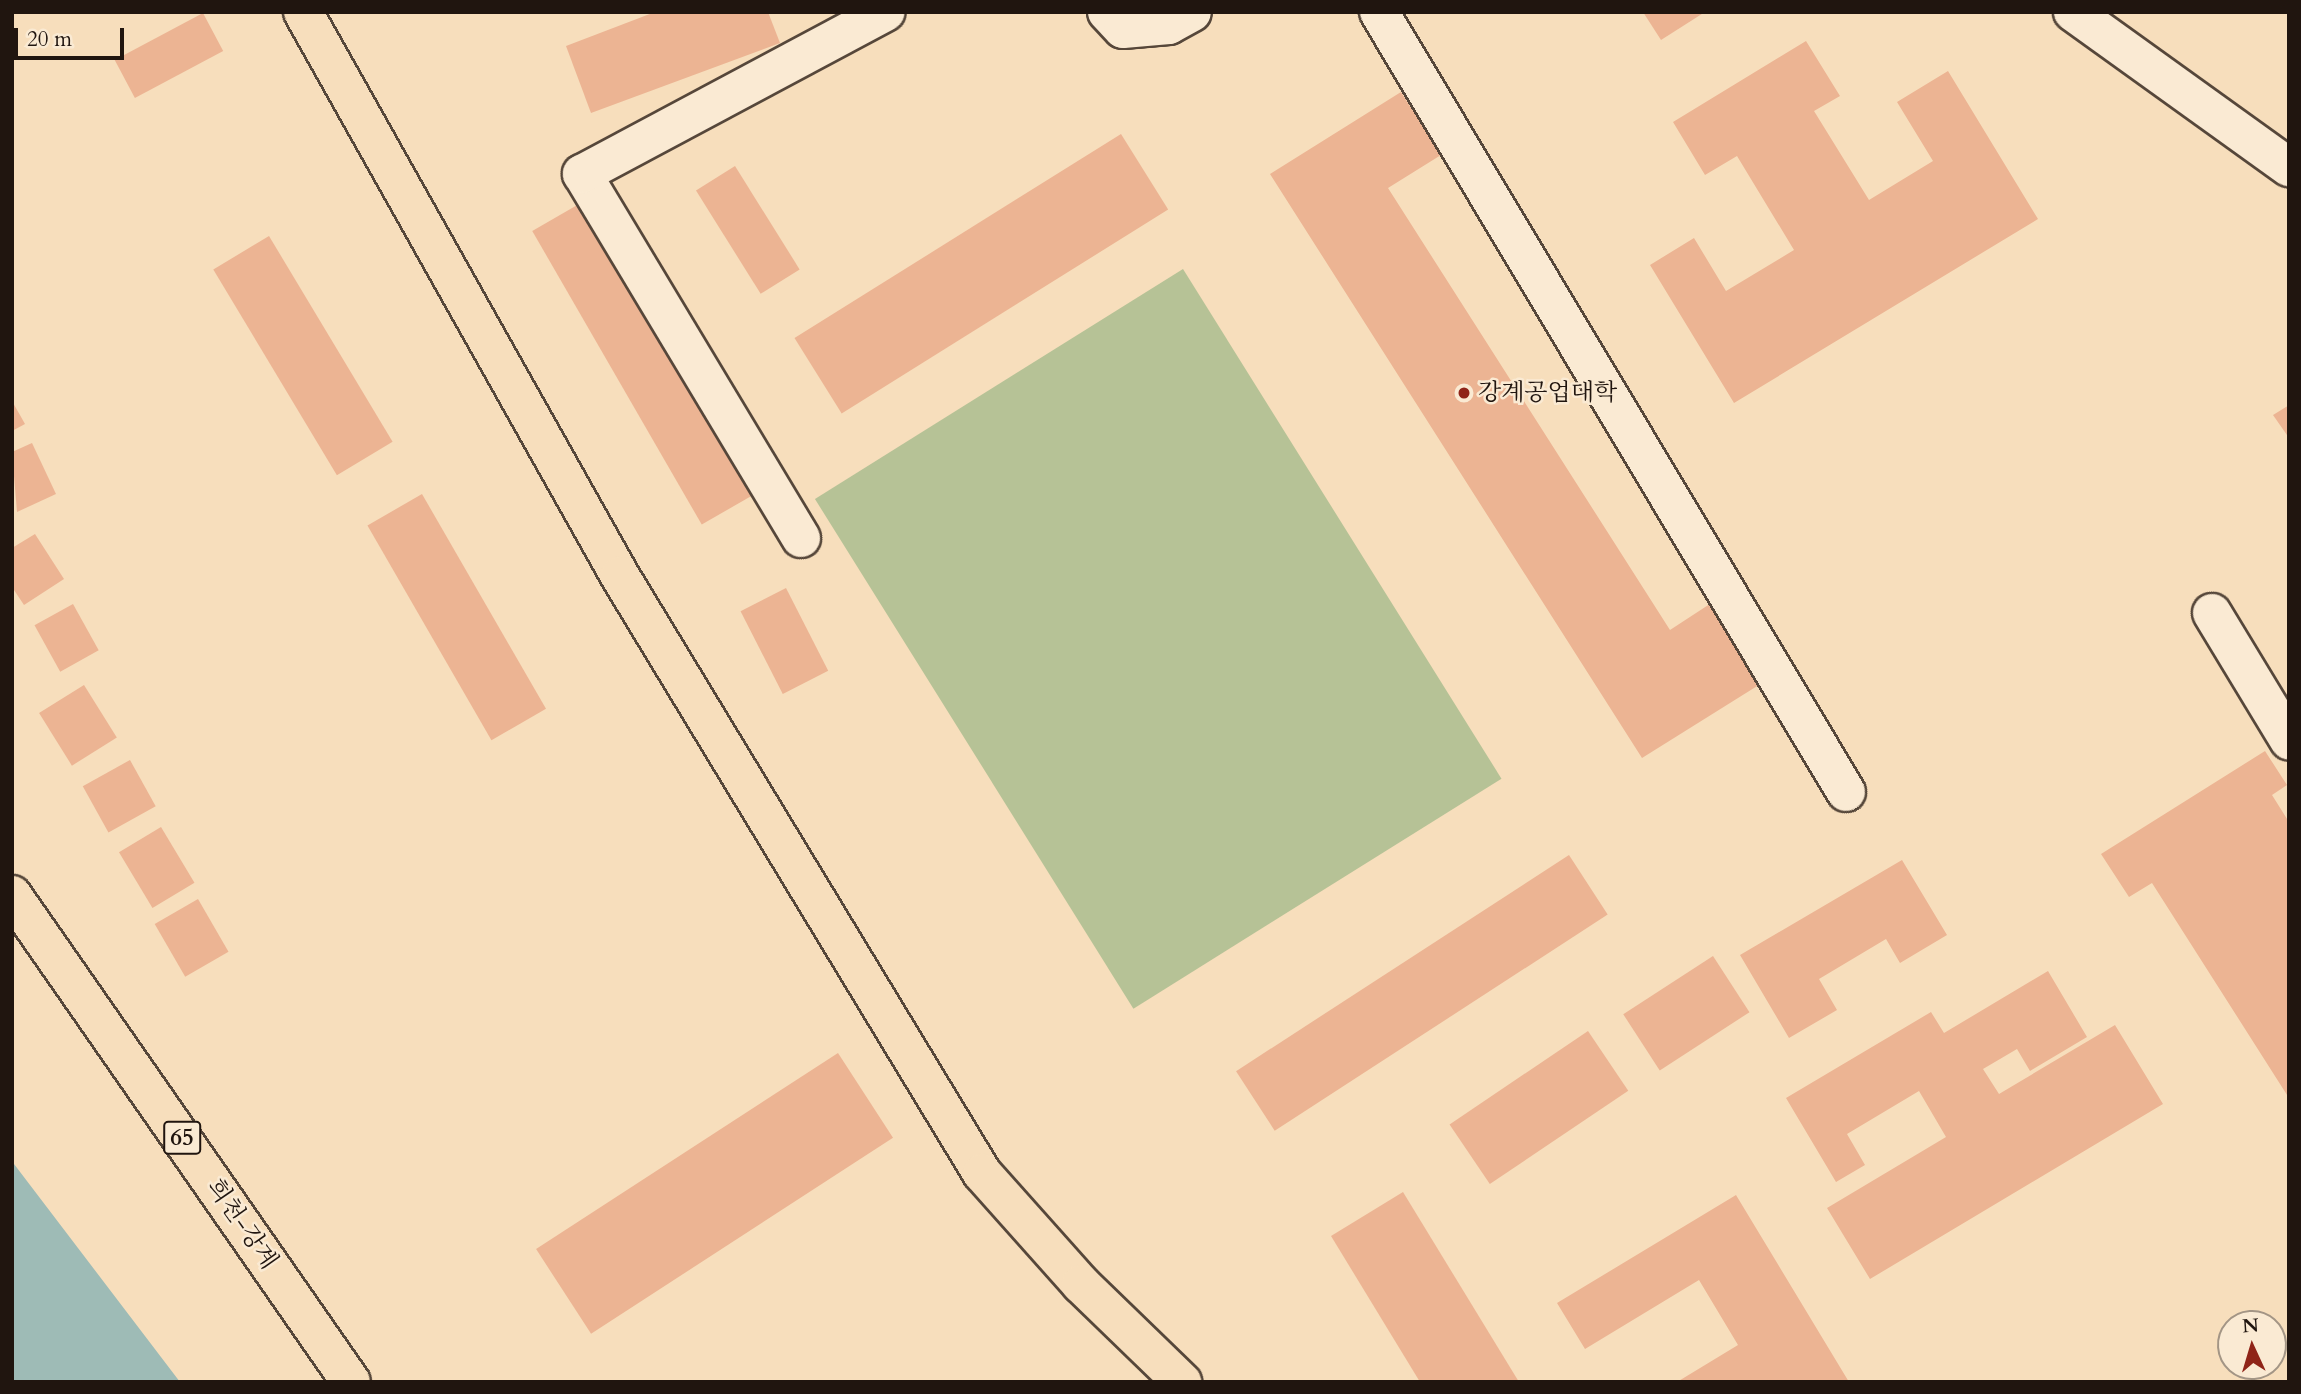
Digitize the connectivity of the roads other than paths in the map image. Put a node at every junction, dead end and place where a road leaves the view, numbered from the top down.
1 (303, 12) edge
2 (885, 12) edge
3 (1107, 12) edge
4 (1192, 12) edge
5 (1379, 12) edge
6 (2073, 12) edge
7 (2289, 167) edge
8 (801, 538) dead end
9 (2212, 612) dead end
10 (2289, 740) edge
11 (1846, 792) dead end
12 (12, 895) edge
13 (351, 1382) edge
14 (1182, 1382) edge

1 - 14 main road
2 - 8 street
3 - 4 street
5 - 11 street
6 - 7 street
9 - 10 street
12 - 13 main road, 희천-강계 / 65

